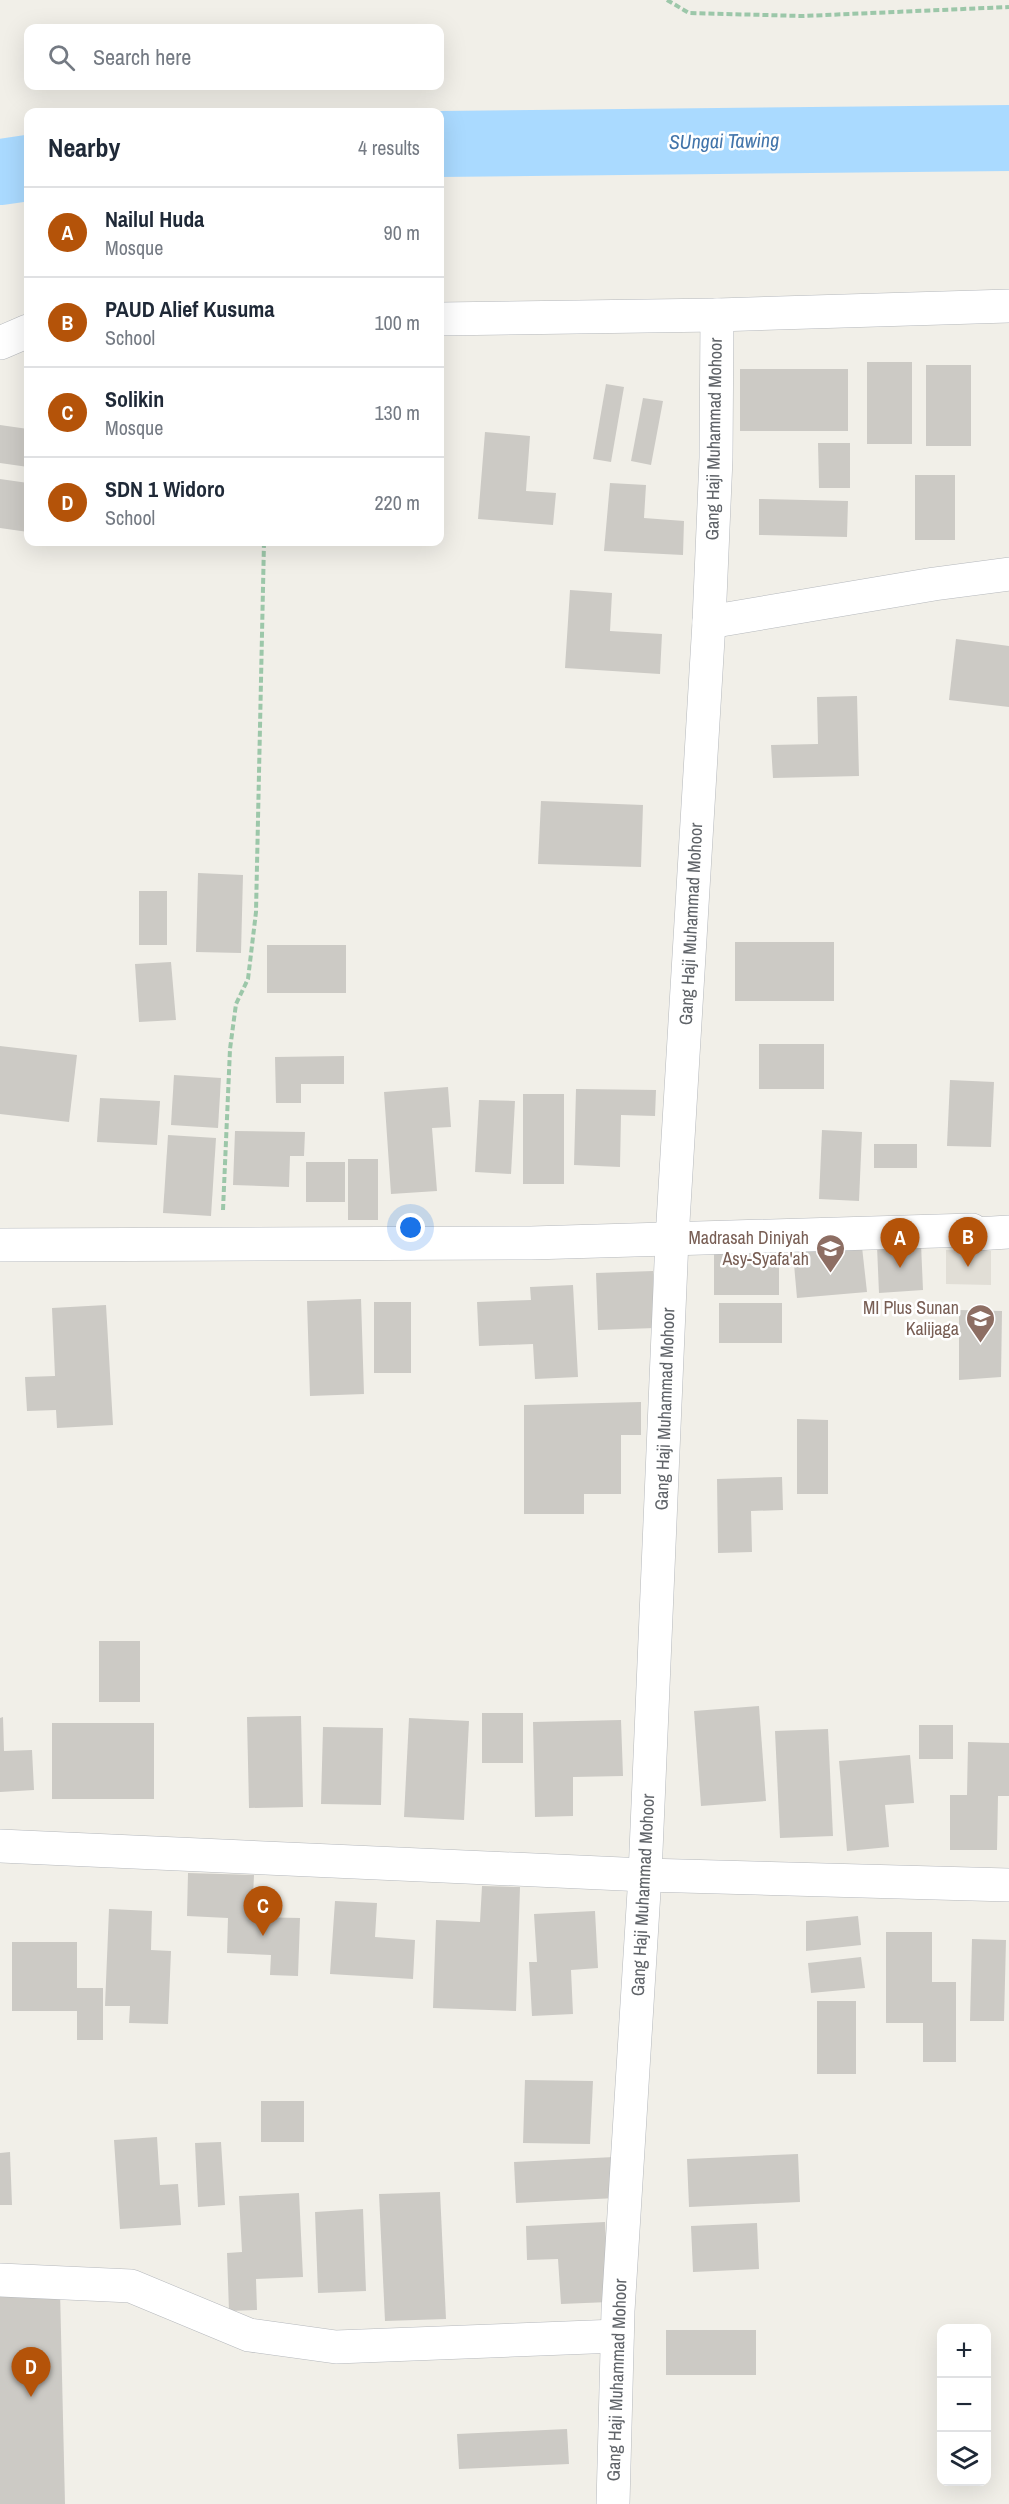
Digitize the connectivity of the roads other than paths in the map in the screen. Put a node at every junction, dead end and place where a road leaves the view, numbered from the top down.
1 (1009, 306) edge
2 (717, 315) junction
3 (444, 319) edge
4 (24, 333) edge
5 (0, 343) edge
6 (1009, 574) edge
7 (709, 622) junction
8 (1009, 1232) edge
9 (672, 1239) junction
10 (0, 1245) edge
11 (0, 1846) edge
12 (645, 1875) junction
13 (1009, 1885) edge
14 (0, 2280) edge
15 (617, 2336) junction
16 (613, 2504) edge

1 - 2 street
2 - 3 street
2 - 7 street, Gang Haji Muhammad Mohoor
4 - 5 street
6 - 7 street
7 - 9 street, Gang Haji Muhammad Mohoor
8 - 9 street
9 - 10 street
9 - 12 street, Gang Haji Muhammad Mohoor
11 - 12 street
12 - 13 street
12 - 15 street, Gang Haji Muhammad Mohoor
14 - 15 street
15 - 16 street, Gang Haji Muhammad Mohoor

